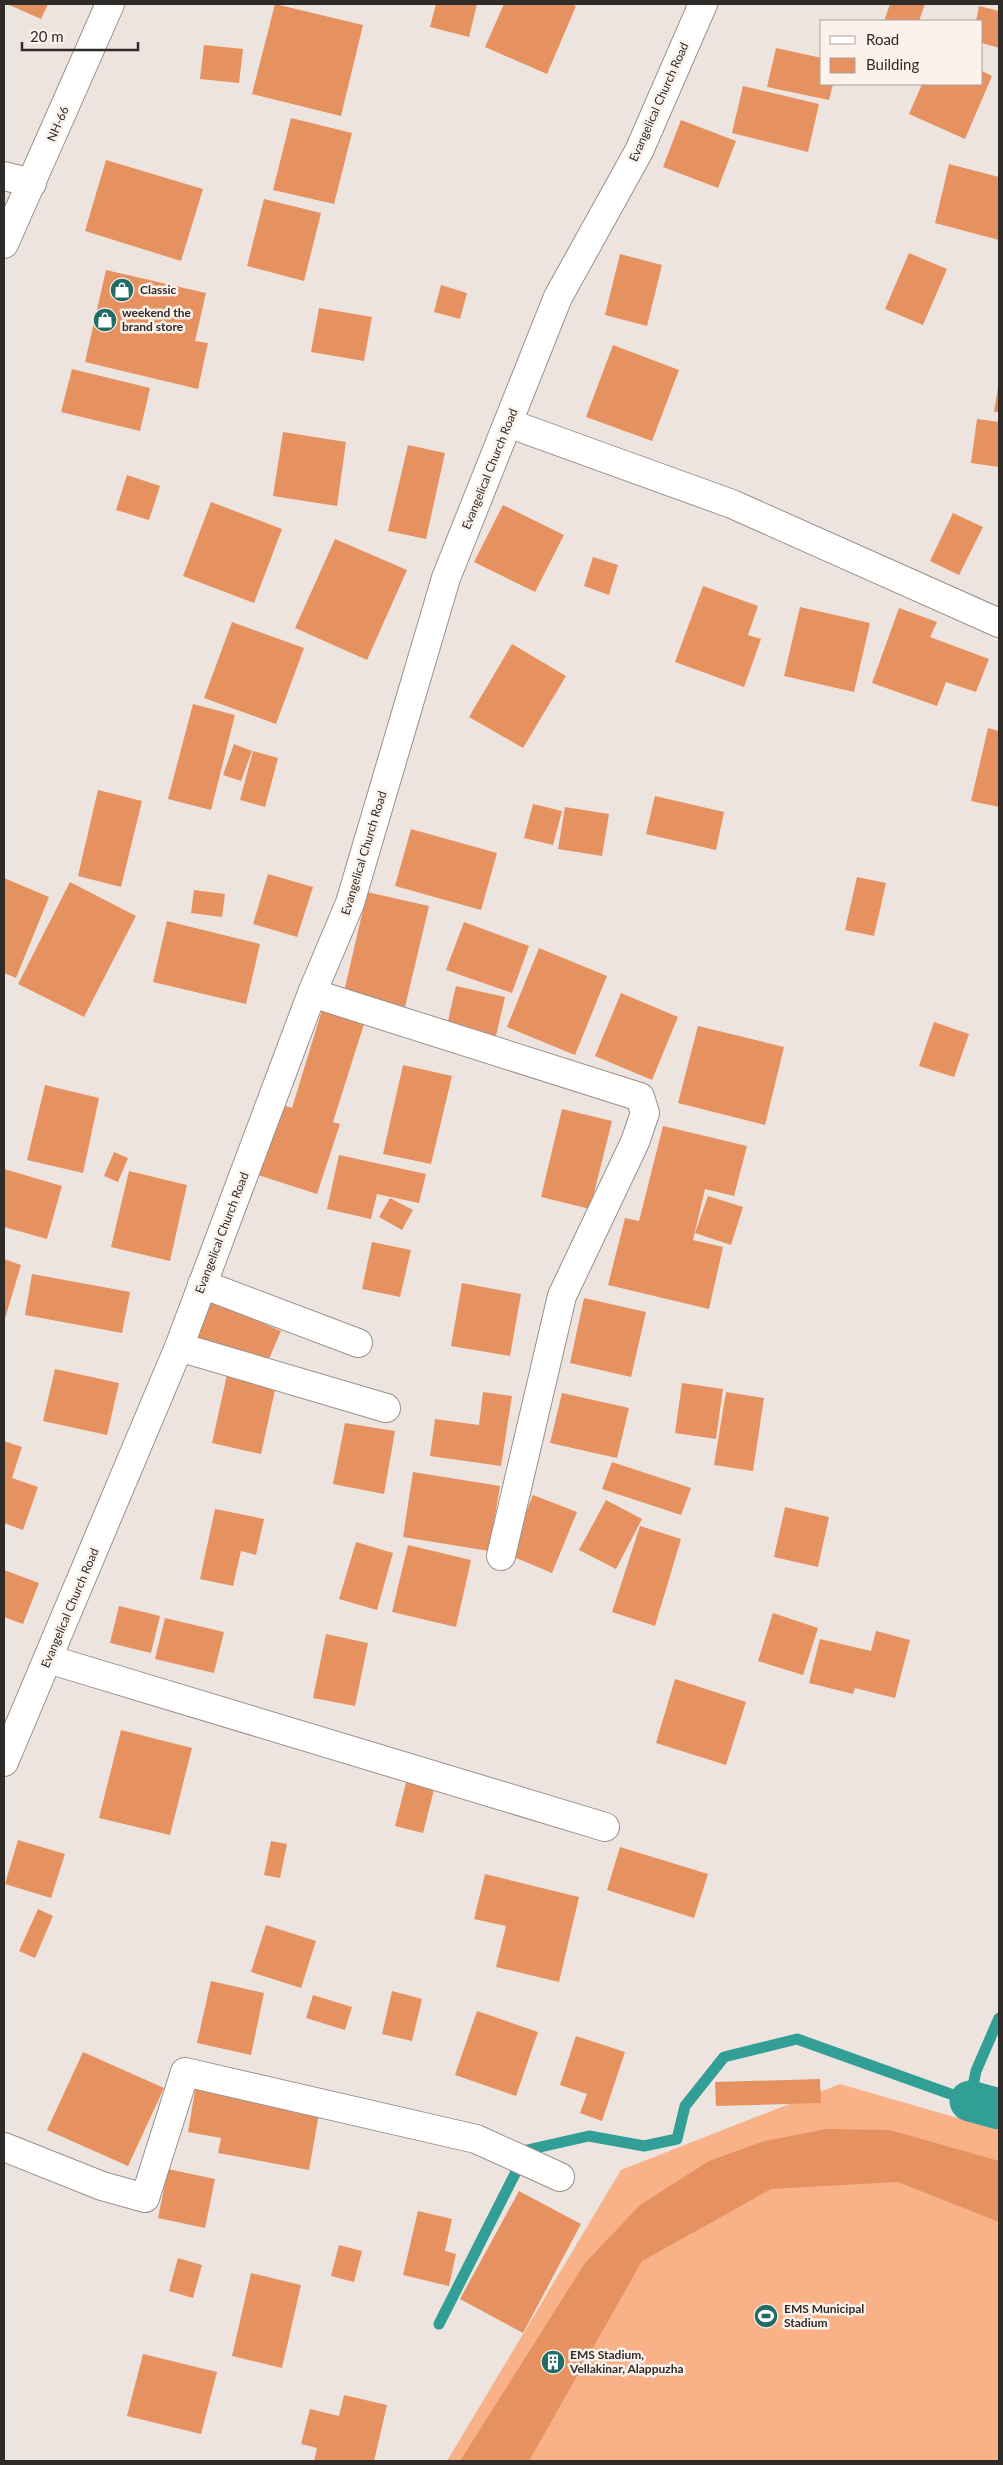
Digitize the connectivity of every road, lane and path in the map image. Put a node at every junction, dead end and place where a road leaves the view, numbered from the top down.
1 (110, 4) edge
2 (703, 4) edge
3 (4, 176) edge
4 (32, 183) junction
5 (4, 244) edge
6 (508, 423) junction
7 (999, 622) edge
8 (312, 994) junction
9 (202, 1284) junction
10 (358, 1343) dead end
11 (179, 1346) junction
12 (386, 1408) dead end
13 (502, 1556) dead end
14 (48, 1659) junction
15 (4, 1762) edge
16 (604, 1827) dead end
17 (4, 2147) edge
18 (560, 2176) dead end

1 - 4 street, NH-66
2 - 6 street, Evangelical Church Road
3 - 4 street
4 - 5 street, NH-66
6 - 7 street
6 - 8 street, Evangelical Church Road
8 - 9 street, Evangelical Church Road
8 - 13 street
9 - 10 street
9 - 11 street, Evangelical Church Road
11 - 12 street
11 - 14 street, Evangelical Church Road
14 - 15 street, Evangelical Church Road
14 - 16 street
17 - 18 street

